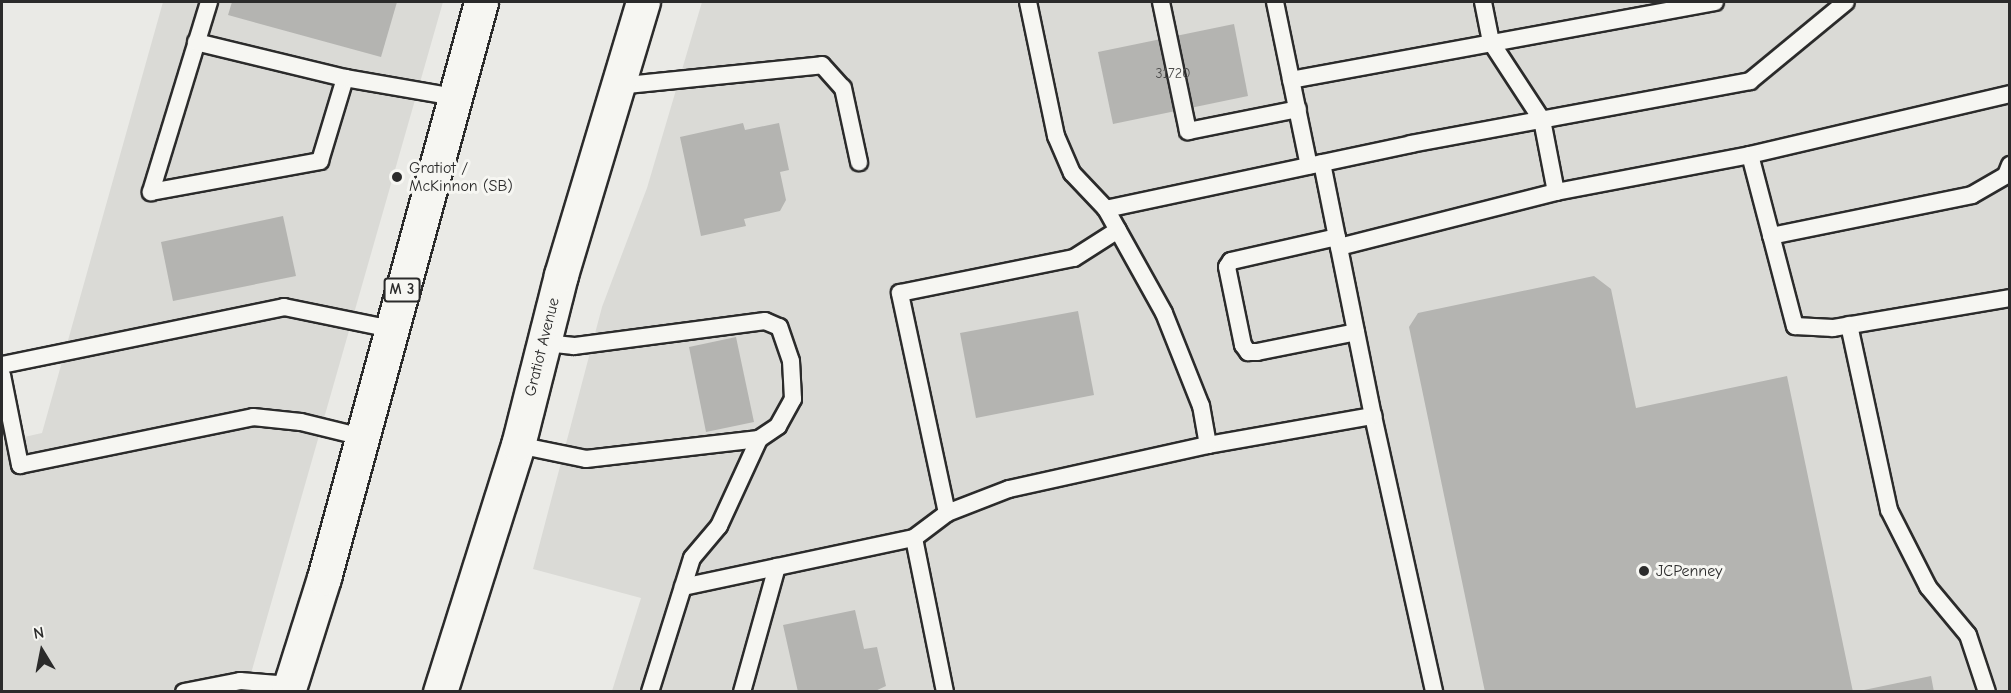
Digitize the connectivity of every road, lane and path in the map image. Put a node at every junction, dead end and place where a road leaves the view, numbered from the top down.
1 (209, 2) edge
2 (481, 2) edge
3 (643, 2) edge
4 (1028, 2) edge
5 (1161, 2) edge
6 (1275, 2) edge
7 (1483, 2) edge
8 (1715, 2) edge
9 (1846, 2) edge
10 (196, 42) junction
11 (1491, 42) junction
12 (345, 78) junction
13 (1291, 80) junction
14 (617, 86) junction
15 (2010, 94) edge
16 (455, 97) junction
17 (1298, 109) junction
18 (1542, 120) junction
19 (1750, 155) junction
20 (859, 162) dead end
21 (1316, 164) junction
22 (2010, 165) edge
23 (1556, 192) junction
24 (1106, 209) junction
25 (1118, 230) junction
26 (1771, 236) junction
27 (1338, 242) junction
28 (2010, 298) edge
29 (1849, 325) junction
30 (391, 329) junction
31 (1356, 333) junction
32 (543, 344) junction
33 (2, 365) edge
34 (2, 375) edge
35 (1373, 416) junction
36 (362, 437) junction
37 (759, 439) junction
38 (518, 445) junction
39 (1208, 445) junction
40 (947, 513) junction
41 (914, 537) junction
42 (777, 567) junction
43 (683, 587) junction
44 (289, 688) edge
45 (184, 692) edge
46 (440, 692) edge
47 (650, 692) edge
48 (742, 692) edge
49 (945, 692) edge
50 (1434, 692) edge
51 (1987, 692) edge

1 - 10 lane
2 - 16 main road, M 3
3 - 14 main road, Gratiot Avenue
4 - 24 lane
5 - 17 lane
6 - 13 lane
7 - 11 lane
8 - 11 lane
9 - 18 lane
10 - 12 lane
10 - 12 lane
11 - 13 lane
11 - 18 lane
12 - 16 lane
13 - 17 lane
14 - 20 lane
14 - 32 main road, Gratiot Avenue
15 - 19 lane
16 - 30 main road, M 3
17 - 21 lane
18 - 21 lane
18 - 23 lane
19 - 23 lane
19 - 26 lane
21 - 24 lane
21 - 27 lane
22 - 26 lane
23 - 27 lane
24 - 25 lane
25 - 39 lane
25 - 40 lane
26 - 29 lane
27 - 31 lane
27 - 31 lane
28 - 29 lane
29 - 51 lane
30 - 33 lane
30 - 36 main road, M 3
31 - 35 lane
32 - 37 lane
32 - 38 main road, Gratiot Avenue
34 - 36 lane
35 - 39 lane
35 - 50 lane
36 - 44 main road, M 3
37 - 38 lane
37 - 43 lane
38 - 46 main road, Gratiot Avenue
39 - 40 lane
40 - 41 lane
41 - 42 lane
41 - 49 lane
42 - 43 lane
42 - 48 lane
43 - 47 lane
44 - 45 lane

